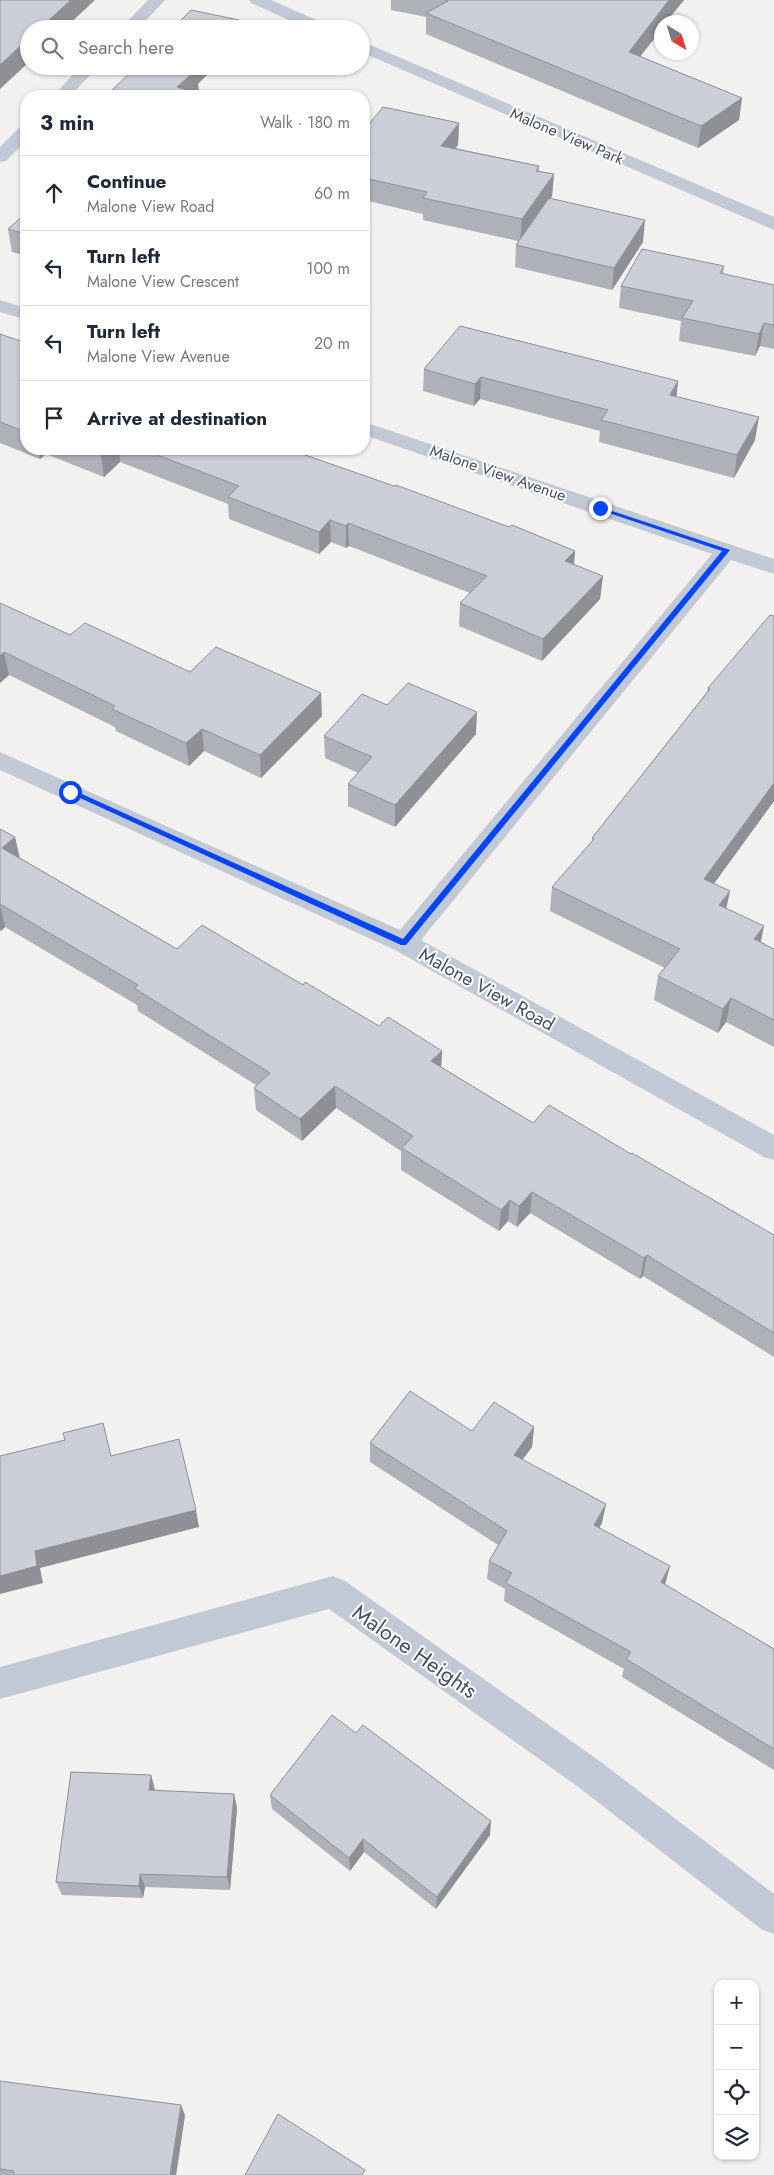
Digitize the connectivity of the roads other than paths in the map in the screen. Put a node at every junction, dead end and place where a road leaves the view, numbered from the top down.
1 (157, 0) edge
2 (257, 0) edge
3 (137, 20) edge
4 (302, 20) edge
5 (370, 50) edge
6 (82, 75) edge
7 (67, 90) edge
8 (20, 137) edge
9 (0, 157) edge
10 (774, 224) edge
11 (0, 306) edge
12 (20, 312) edge
13 (370, 430) edge
14 (727, 550) junction
15 (774, 567) edge
16 (0, 760) edge
17 (404, 943) junction
18 (774, 1149) edge
19 (0, 1683) edge
20 (774, 1916) edge

1 - 3 street
2 - 4 street
5 - 10 street, Malone View Park
6 - 7 street
8 - 9 street
11 - 12 street
13 - 14 street, Malone View Avenue
14 - 15 street, Malone View Avenue
14 - 17 street
16 - 17 street, Malone View Road
17 - 18 street, Malone View Road
19 - 20 street, Malone Heights

